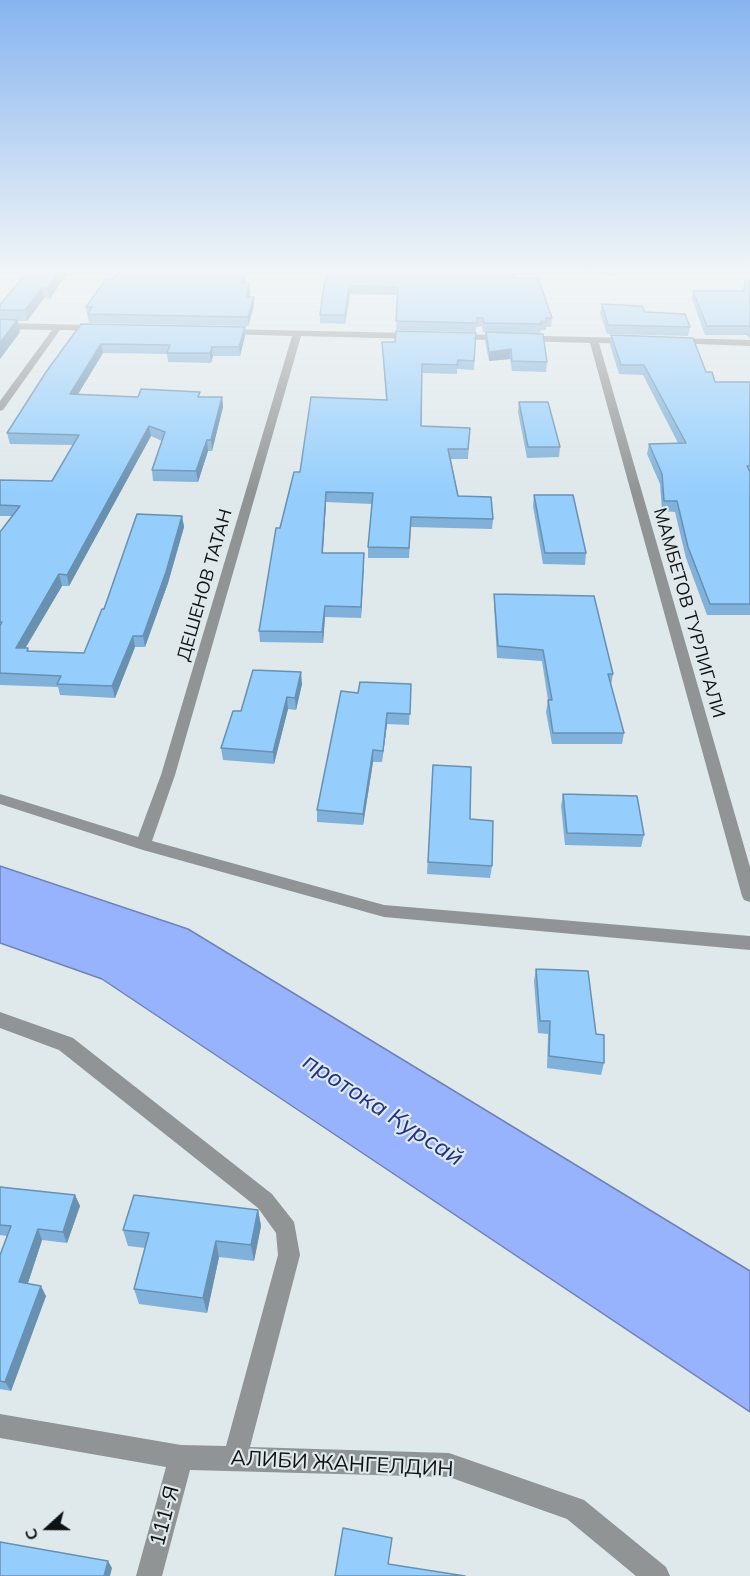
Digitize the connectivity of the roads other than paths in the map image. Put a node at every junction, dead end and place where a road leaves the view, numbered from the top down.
1 (45, 345) edge
2 (294, 345) edge
3 (595, 345) edge
4 (0, 408) edge
5 (0, 799) edge
6 (143, 844) junction
7 (750, 896) edge
8 (750, 943) edge
9 (0, 1020) edge
10 (0, 1426) edge
11 (181, 1457) junction
12 (235, 1458) junction
13 (149, 1576) edge
14 (657, 1576) edge

1 - 4 street
2 - 6 street, ДЕШЕНОВ ТАТАН
3 - 7 street, МАМБЕТОВ ТУРЛИГАЛИ
5 - 6 street
6 - 8 street
9 - 12 street
10 - 11 street, АЛИБИ ЖАНГЕЛДИН
11 - 12 street, АЛИБИ ЖАНГЕЛДИН
11 - 13 street, 111-Я
12 - 14 street, АЛИБИ ЖАНГЕЛДИН

